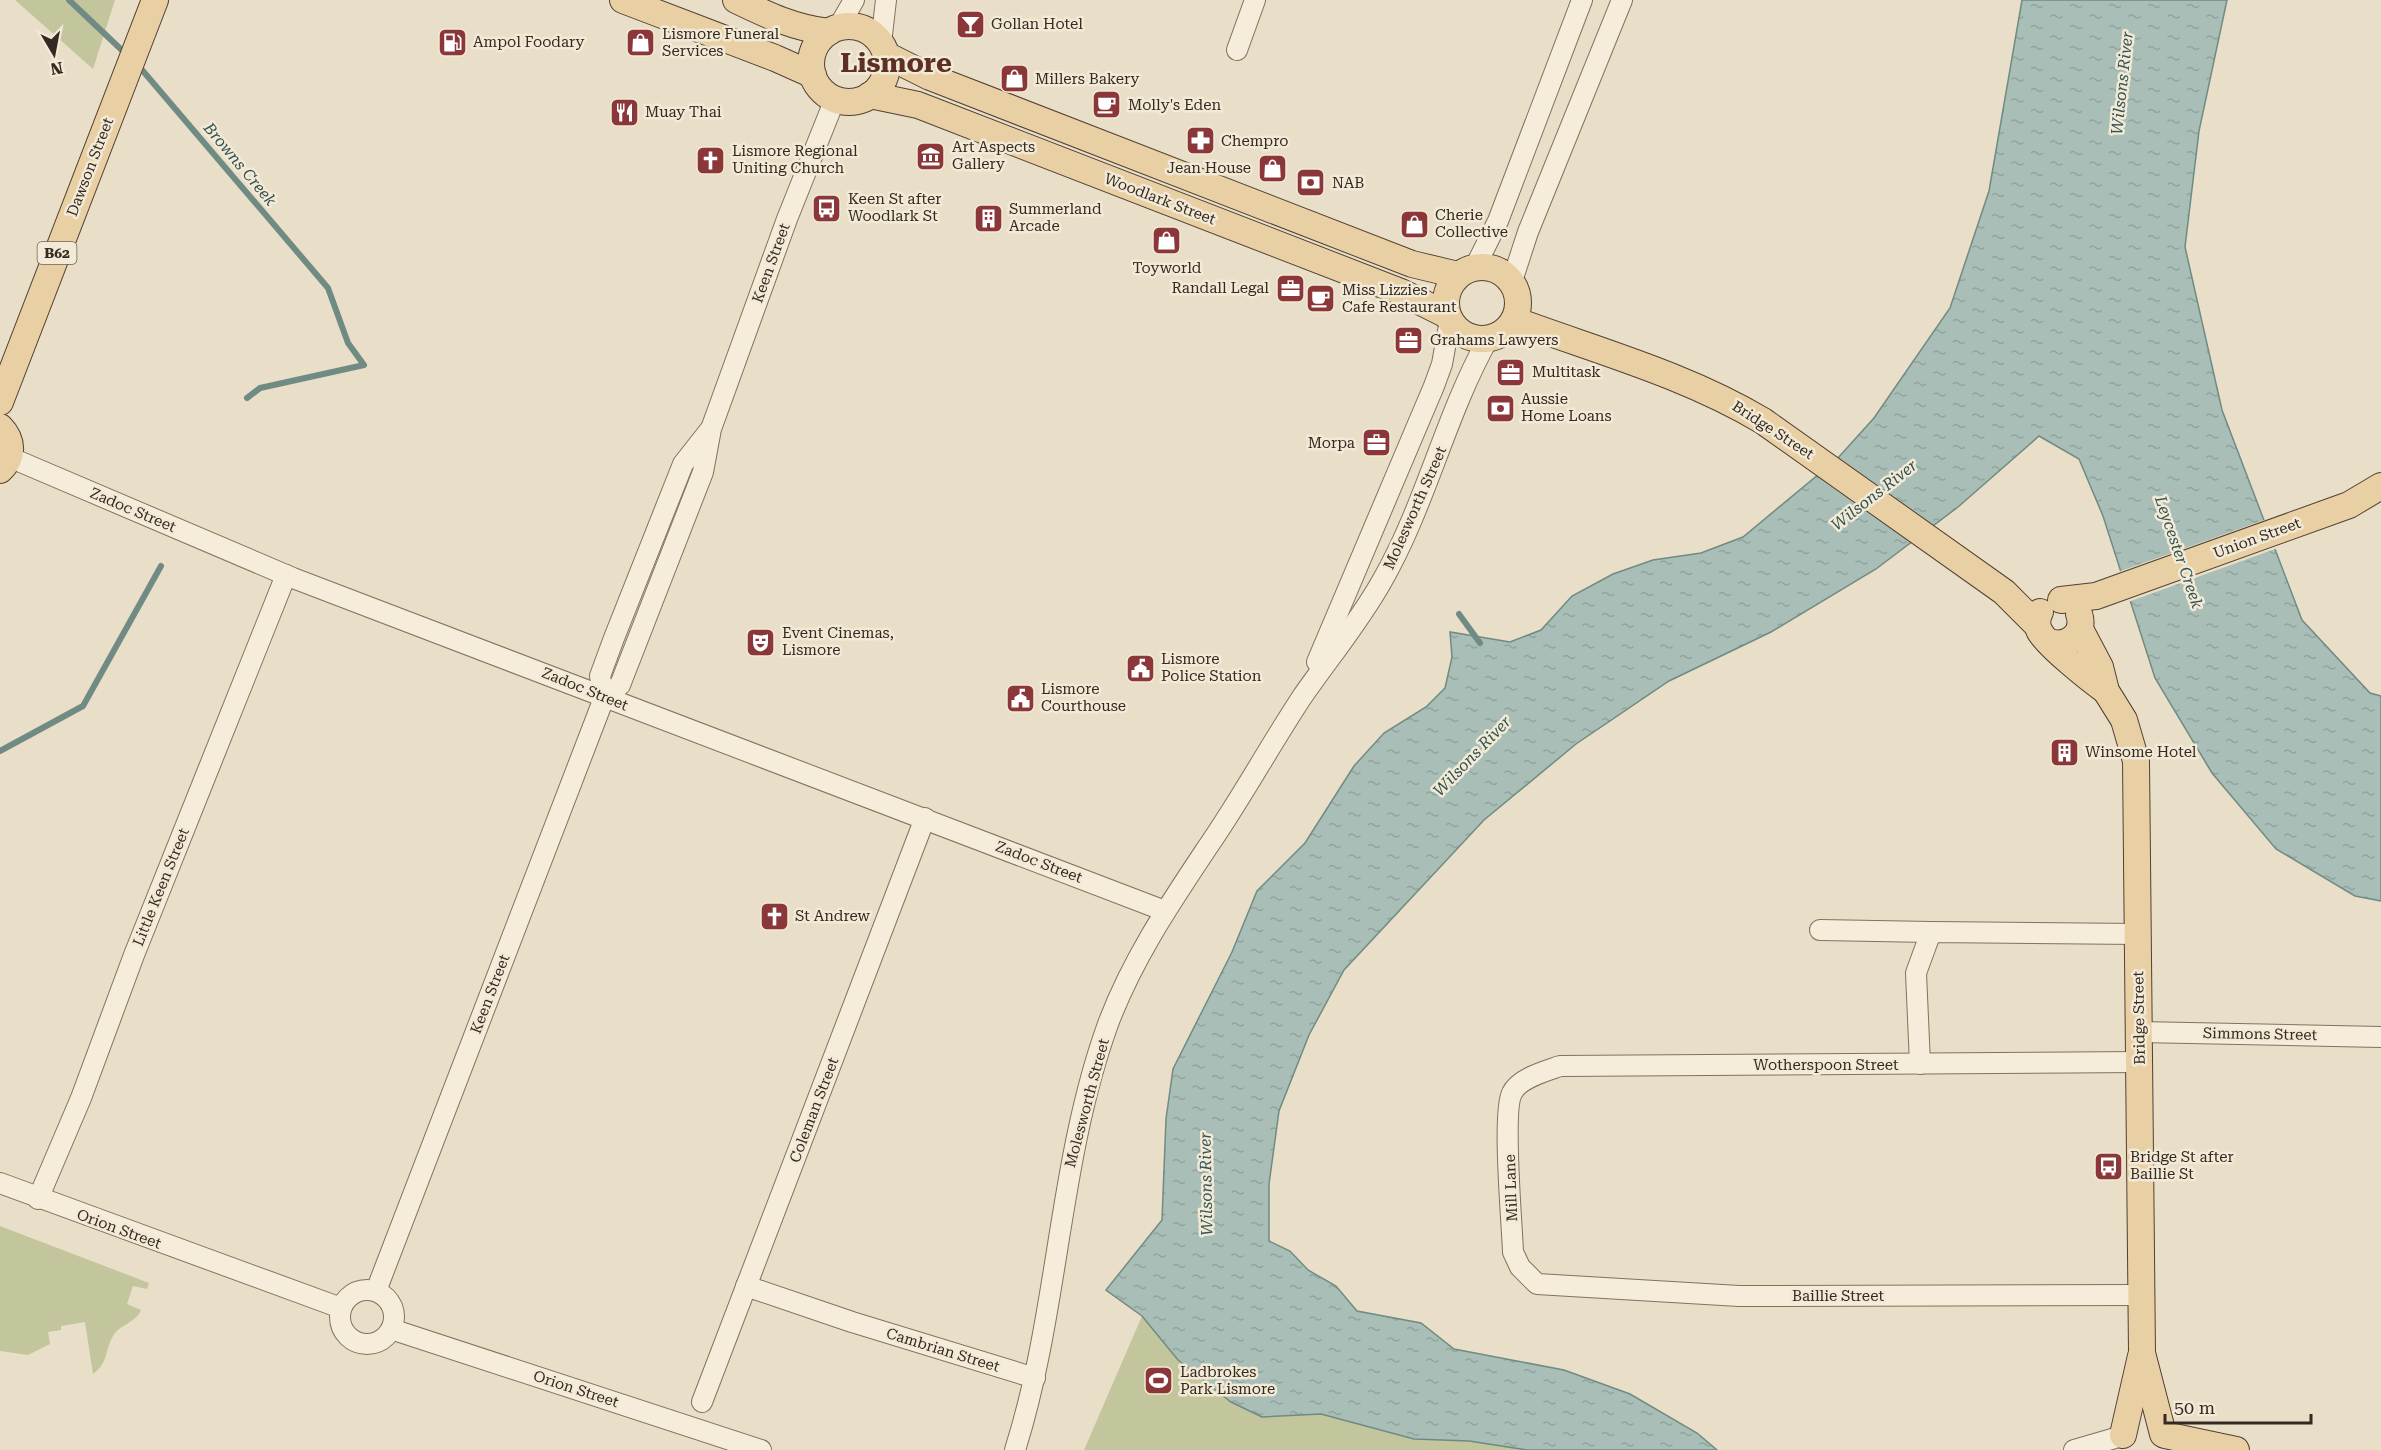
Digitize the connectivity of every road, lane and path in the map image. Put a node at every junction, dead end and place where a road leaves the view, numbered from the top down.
1 (155, 0) edge
2 (623, 0) edge
3 (736, 0) edge
4 (854, 0) edge
5 (886, 0) edge
6 (1255, 0) edge
7 (1582, 0) edge
8 (1622, 0) edge
9 (833, 30) junction
10 (884, 49) junction
11 (1237, 50) dead end
12 (813, 75) junction
13 (870, 95) junction
14 (835, 99) junction
15 (1467, 271) junction
16 (1512, 281) junction
17 (1448, 318) junction
18 (1514, 320) junction
19 (1488, 339) junction
20 (0, 402) edge
21 (0, 428) edge
22 (5, 464) edge
23 (2381, 486) edge
24 (286, 575) junction
25 (2004, 592) junction
26 (2096, 596) junction
27 (2056, 601) junction
28 (2080, 623) junction
29 (2043, 633) junction
30 (2106, 691) junction
31 (604, 698) junction
32 (1302, 698) junction
33 (925, 818) junction
34 (1165, 911) junction
35 (1820, 930) dead end
36 (1931, 932) junction
37 (2138, 934) junction
38 (2139, 1032) junction
39 (2381, 1036) edge
40 (2140, 1062) junction
41 (1920, 1064) junction
42 (1517, 1086) joint
43 (5, 1188) edge
44 (38, 1199) junction
45 (1537, 1284) joint
46 (746, 1286) junction
47 (376, 1291) junction
48 (2140, 1295) junction
49 (341, 1308) junction
50 (391, 1329) junction
51 (2142, 1353) junction
52 (1035, 1378) junction
53 (702, 1402) dead end
54 (2120, 1440) edge
55 (2167, 1440) edge
56 (761, 1450) edge
57 (1015, 1450) edge
58 (2074, 1450) edge
59 (2236, 1450) edge

1 - 20 main road, Dawson Street / B62
2 - 12 main road
3 - 9 main road
4 - 9 street
5 - 10 street
6 - 11 street
7 - 15 street
8 - 16 street
9 - 10 main road
9 - 12 main road
10 - 13 main road
10 - 15 main road, Woodlark Street
12 - 14 main road
13 - 14 main road
13 - 17 main road, Woodlark Street
14 - 31 street, Keen Street
15 - 16 main road
15 - 17 main road
16 - 18 main road
17 - 19 main road
17 - 32 street, Molesworth Street
18 - 19 main road
18 - 25 main road, Bridge Street
19 - 32 street, Molesworth Street
21 - 22 main road
22 - 24 street, Zadoc Street
23 - 26 main road, Union Street
24 - 31 street, Zadoc Street
24 - 44 street, Little Keen Street
25 - 27 main road, Bridge Street
25 - 29 main road, Bridge Street
26 - 27 main road, Union Street
26 - 28 main road
27 - 28 main road
27 - 29 main road
28 - 29 main road
28 - 30 main road, Bridge Street
29 - 30 main road, Bridge Street
30 - 37 main road, Bridge Street
31 - 33 street, Zadoc Street
31 - 47 street, Keen Street
32 - 34 street, Molesworth Street
33 - 34 street, Zadoc Street
33 - 46 street, Coleman Street
34 - 52 street, Molesworth Street
35 - 36 street
36 - 37 street
36 - 41 street
37 - 38 main road, Bridge Street
38 - 39 street, Simmons Street
38 - 40 main road, Bridge Street
40 - 41 street, Wotherspoon Street
40 - 48 main road, Bridge Street
41 - 42 street, Wotherspoon Street
42 - 45 street, Mill Lane
43 - 44 street, Orion Street
44 - 49 street, Orion Street
45 - 48 street, Baillie Street
46 - 52 street, Cambrian Street
46 - 53 street, Coleman Street
47 - 49 street
47 - 50 street
48 - 51 main road, Bridge Street
49 - 50 street
50 - 56 street, Orion Street
51 - 54 main road, Bridge Street
51 - 55 main road, Bridge Street
52 - 57 street, Molesworth Street
54 - 55 main road
54 - 58 street
55 - 59 main road

